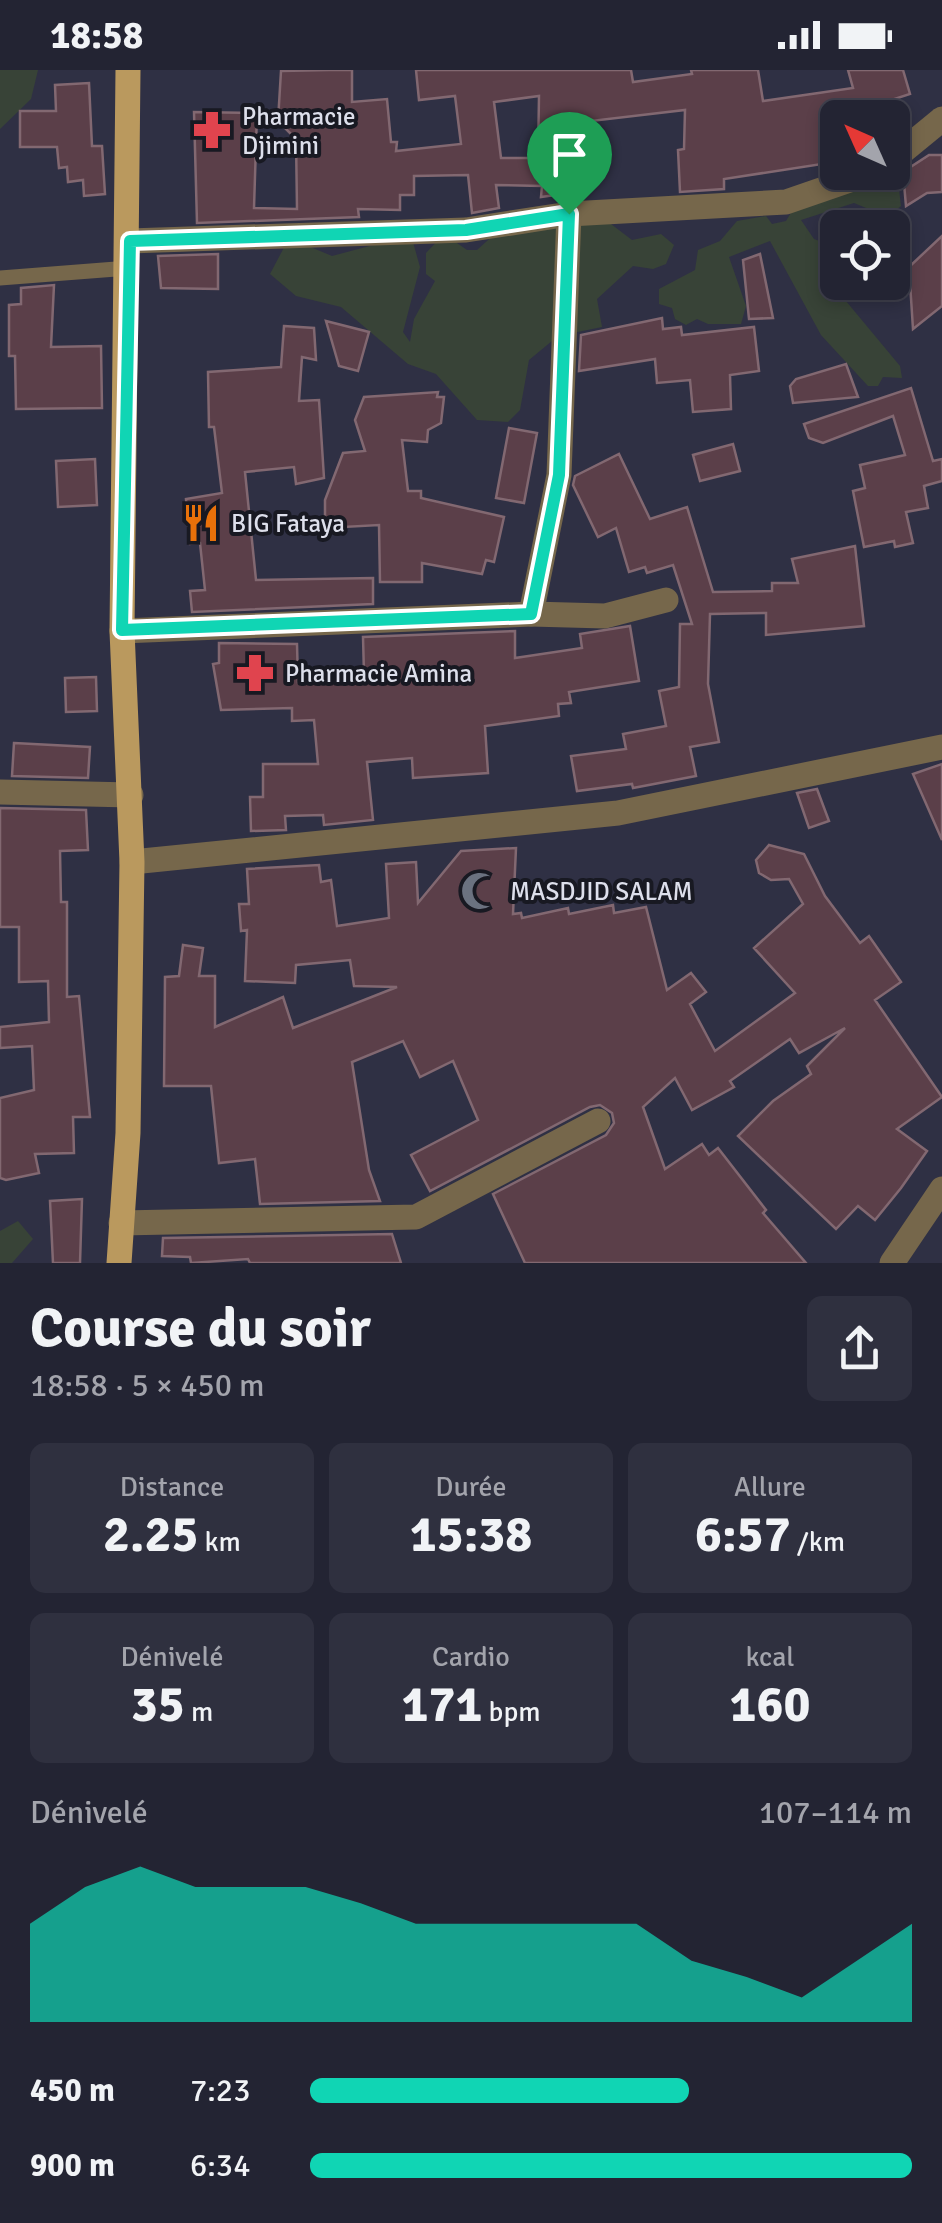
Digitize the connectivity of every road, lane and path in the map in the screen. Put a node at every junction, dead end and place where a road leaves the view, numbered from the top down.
1 (128, 70) edge
2 (942, 119) edge
3 (910, 145) edge
4 (821, 190) edge
5 (569, 214) junction
6 (130, 241) junction
7 (130, 268) junction
8 (0, 278) edge
9 (666, 600) dead end
10 (531, 614) junction
11 (122, 630) junction
12 (942, 748) edge
13 (0, 792) edge
14 (131, 794) junction
15 (132, 862) junction
16 (598, 1121) dead end
17 (942, 1189) edge
18 (120, 1223) junction
19 (119, 1263) edge
20 (892, 1263) edge

1 - 6 main road
2 - 3 street
4 - 5 street
5 - 6 street
5 - 10 street
6 - 7 main road
7 - 8 lane
7 - 11 main road
9 - 10 street
10 - 11 street
11 - 14 main road
12 - 15 street
13 - 14 street
14 - 15 main road
15 - 18 main road
16 - 18 street
17 - 20 street
18 - 19 main road

